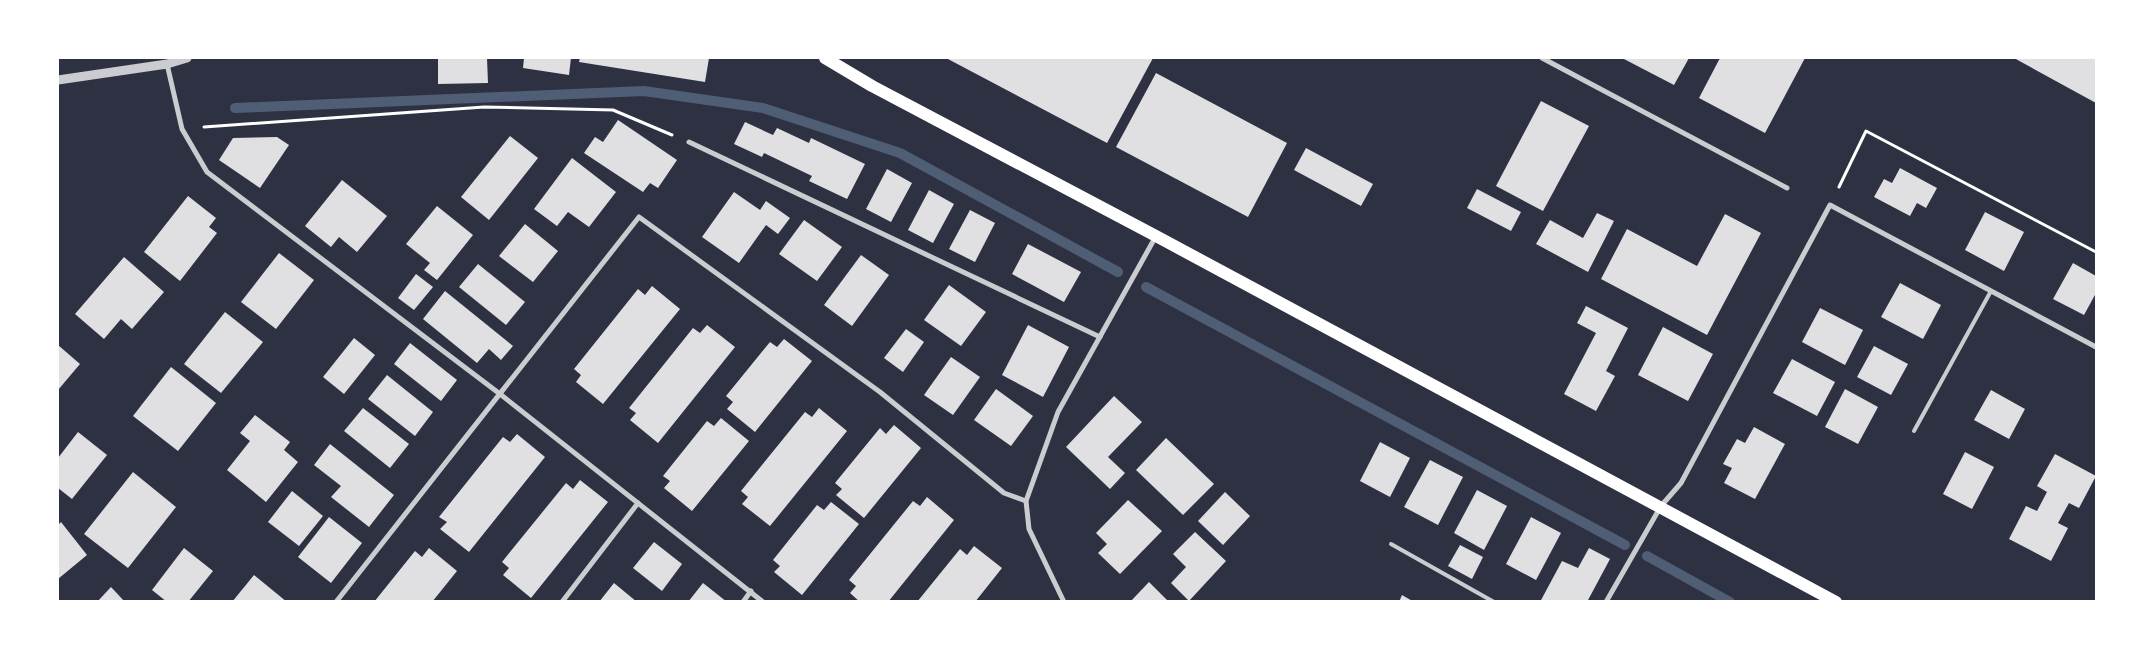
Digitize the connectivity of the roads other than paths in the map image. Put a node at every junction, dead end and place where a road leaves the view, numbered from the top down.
1 (187, 58) edge
2 (825, 58) edge
3 (1542, 58) edge
4 (167, 64) junction
5 (58, 80) edge
6 (688, 142) road end
7 (1787, 188) dead end
8 (1156, 236) junction
9 (1991, 291) junction
10 (1100, 337) junction
11 (2096, 347) edge
12 (500, 394) junction
13 (1914, 431) dead end
14 (1026, 501) junction
15 (638, 503) junction
16 (1661, 506) junction
17 (1391, 544) dead end
18 (751, 592) junction
19 (336, 602) edge
20 (562, 602) edge
21 (743, 602) edge
22 (763, 602) edge
23 (1064, 602) edge
24 (1494, 602) edge
25 (1606, 602) edge
26 (1836, 602) edge

1 - 4 street
2 - 8 main road
3 - 7 street
4 - 5 street
4 - 12 street
6 - 10 street
8 - 10 street
8 - 16 main road
9 - 11 street
9 - 13 lane
9 - 16 street
10 - 14 street
12 - 14 street
12 - 15 street
12 - 19 street
14 - 23 street
15 - 18 street
15 - 20 street
16 - 25 street
16 - 26 main road
17 - 24 lane
18 - 21 street
18 - 22 street

